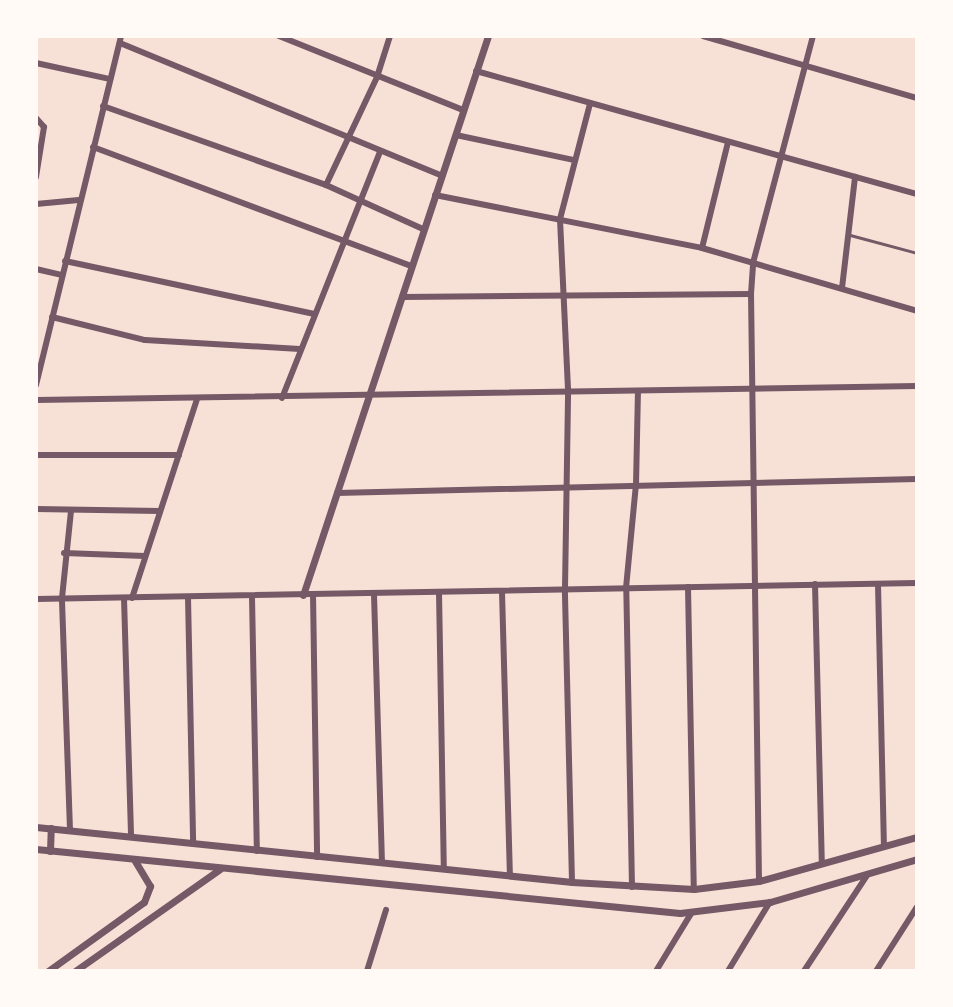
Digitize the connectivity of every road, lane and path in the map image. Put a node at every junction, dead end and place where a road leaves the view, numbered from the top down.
1 (279, 36) edge
2 (390, 36) edge
3 (488, 36) edge
4 (703, 36) edge
5 (813, 36) edge
6 (121, 40) edge
7 (36, 63) edge
8 (806, 65) junction
9 (476, 71) junction
10 (377, 77) junction
11 (110, 79) junction
12 (917, 98) edge
13 (590, 104) junction
14 (103, 106) junction
15 (463, 110) junction
16 (40, 120) edge
17 (456, 135) junction
18 (348, 138) junction
19 (728, 142) junction
20 (93, 147) junction
21 (380, 152) junction
22 (781, 157) junction
23 (574, 160) junction
24 (441, 175) junction
25 (36, 177) edge
26 (855, 177) junction
27 (326, 185) junction
28 (917, 194) edge
29 (435, 195) junction
30 (79, 200) junction
31 (361, 200) junction
32 (36, 204) edge
33 (560, 219) junction
34 (423, 229) junction
35 (850, 235) junction
36 (343, 241) junction
37 (702, 248) junction
38 (917, 253) edge
39 (65, 261) junction
40 (753, 263) junction
41 (412, 266) junction
42 (36, 269) edge
43 (62, 275) junction
44 (842, 288) junction
45 (563, 292) junction
46 (751, 294) junction
47 (402, 297) junction
48 (917, 311) edge
49 (314, 314) junction
50 (52, 317) junction
51 (300, 349) junction
52 (37, 373) edge
53 (36, 385) edge
54 (917, 386) edge
55 (568, 389) junction
56 (752, 389) junction
57 (638, 391) junction
58 (282, 398) junction
59 (370, 398) junction
60 (197, 399) junction
61 (36, 400) edge
62 (36, 455) edge
63 (179, 455) junction
64 (917, 479) edge
65 (751, 484) junction
66 (636, 485) junction
67 (568, 486) junction
68 (337, 493) junction
69 (36, 509) edge
70 (71, 511) junction
71 (160, 511) junction
72 (64, 553) junction
73 (145, 556) junction
74 (917, 583) edge
75 (815, 584) junction
76 (878, 584) junction
77 (754, 586) junction
78 (688, 587) junction
79 (626, 588) junction
80 (565, 589) junction
81 (439, 592) junction
82 (502, 592) junction
83 (313, 594) junction
84 (374, 594) junction
85 (303, 595) junction
86 (188, 597) junction
87 (252, 597) junction
88 (62, 598) junction
89 (124, 598) junction
90 (132, 598) junction
91 (36, 599) edge
92 (36, 827) edge
93 (51, 828) junction
94 (70, 830) junction
95 (131, 837) junction
96 (916, 840) edge
97 (193, 844) junction
98 (884, 846) junction
99 (36, 849) edge
100 (50, 851) junction
101 (257, 851) junction
102 (317, 857) junction
103 (917, 859) edge
104 (135, 861) junction
105 (382, 862) junction
106 (822, 864) junction
107 (412, 866) junction
108 (220, 869) junction
109 (444, 869) junction
110 (868, 873) junction
111 (510, 875) junction
112 (759, 881) junction
113 (572, 882) junction
114 (411, 887) junction
115 (632, 887) junction
116 (694, 889) junction
117 (770, 902) junction
118 (917, 907) edge
119 (386, 910) dead end
120 (692, 912) junction
121 (48, 971) edge
122 (77, 971) edge
123 (367, 971) edge
124 (656, 971) edge
125 (728, 971) edge
126 (804, 971) edge
127 (876, 971) edge

1 - 10 street
2 - 10 street
3 - 9 street
4 - 8 street
5 - 8 street
6 - 11 street
6 - 18 street
7 - 11 street
8 - 12 street
8 - 22 street
9 - 13 street
9 - 15 street
10 - 15 street
10 - 18 street
11 - 14 street
13 - 19 street
13 - 23 street
14 - 20 street
14 - 27 street
15 - 17 street
16 - 25 street
17 - 23 street
17 - 24 street
18 - 21 street
18 - 27 street
19 - 22 street
19 - 37 street
20 - 30 street
20 - 36 street
21 - 24 street
21 - 31 street
22 - 26 street
22 - 40 street
23 - 33 street
24 - 29 street
26 - 28 street
26 - 35 street
27 - 31 street
29 - 33 street
29 - 34 street
30 - 32 street
30 - 39 street
31 - 34 street
31 - 36 street
33 - 37 street
33 - 45 street
34 - 41 street
35 - 38 lane
35 - 44 street
36 - 41 street
36 - 49 street
37 - 40 street
39 - 43 street
39 - 49 street
40 - 44 street
40 - 46 street
41 - 47 street
42 - 43 street
43 - 50 street
44 - 48 street
45 - 46 street
45 - 47 street
45 - 55 street
46 - 56 street
47 - 59 street
49 - 51 street
50 - 51 street
50 - 52 street
51 - 58 street
52 - 53 street
54 - 56 street
55 - 57 street
55 - 59 street
55 - 67 street
56 - 57 street
56 - 65 street
57 - 66 street
58 - 59 street
58 - 60 street
59 - 68 street
60 - 61 street
60 - 63 street
62 - 63 street
63 - 71 street
64 - 65 street
65 - 66 street
65 - 77 street
66 - 67 street
66 - 79 street
67 - 68 street
67 - 80 street
68 - 85 street
69 - 70 street
70 - 71 street
70 - 72 street
71 - 73 street
72 - 73 street
72 - 88 street
73 - 90 street
74 - 76 street
75 - 76 street
75 - 77 street
75 - 106 street
76 - 98 street
77 - 78 street
77 - 112 street
78 - 79 street
78 - 116 street
79 - 80 street
79 - 115 street
80 - 82 street
80 - 113 street
81 - 82 street
81 - 84 street
81 - 109 street
82 - 111 street
83 - 84 street
83 - 85 street
83 - 102 street
84 - 105 street
85 - 87 street
86 - 87 street
86 - 90 street
86 - 97 street
87 - 101 street
88 - 89 street
88 - 91 street
88 - 94 street
89 - 90 street
89 - 95 street
92 - 93 street
93 - 94 street
93 - 100 street
94 - 95 street
95 - 97 street
96 - 98 street
97 - 101 street
98 - 106 street
99 - 100 street
100 - 104 street
101 - 102 street
102 - 105 street
103 - 110 street
104 - 108 street
104 - 121 street
105 - 107 street
106 - 112 street
107 - 109 street
107 - 114 street
108 - 114 street
108 - 122 street
109 - 111 street
110 - 117 street
110 - 126 street
111 - 113 street
112 - 116 street
113 - 115 street
114 - 120 street
115 - 116 street
117 - 120 street
117 - 125 street
118 - 127 street
119 - 123 street
120 - 124 street

